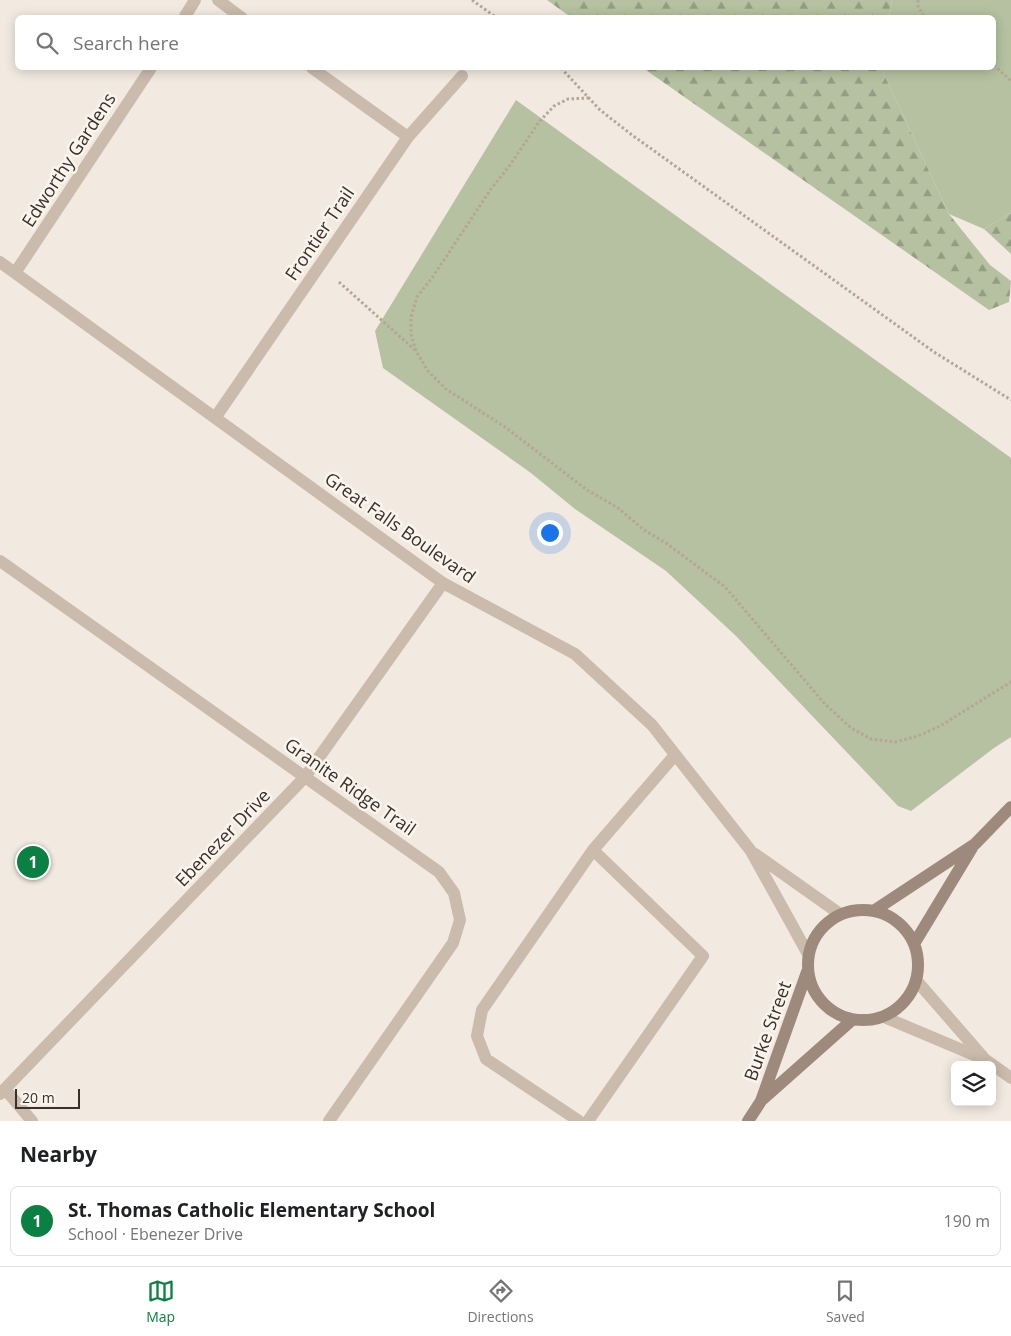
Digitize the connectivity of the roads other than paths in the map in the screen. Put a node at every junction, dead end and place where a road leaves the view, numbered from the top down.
1 (195, 0) edge
2 (218, 0) edge
3 (186, 15) edge
4 (238, 15) edge
5 (150, 70) edge
6 (315, 70) edge
7 (462, 76) dead end
8 (408, 136) junction
9 (0, 262) edge
10 (15, 273) junction
11 (215, 418) junction
12 (0, 561) edge
13 (443, 583) junction
14 (675, 755) junction
15 (305, 777) junction
16 (1011, 807) edge
17 (974, 844) junction
18 (593, 850) junction
19 (750, 851) junction
20 (874, 910) junction
21 (840, 914) junction
22 (914, 944) junction
23 (808, 954) junction
24 (807, 972) junction
25 (916, 980) junction
26 (884, 1017) junction
27 (852, 1020) junction
28 (986, 1060) junction
29 (1011, 1078) edge
30 (2, 1091) edge
31 (761, 1101) junction
32 (32, 1121) edge
33 (329, 1121) edge
34 (579, 1121) edge
35 (588, 1121) edge
36 (748, 1121) edge

1 - 3 street
2 - 4 street
5 - 10 street, Edworthy Gardens
6 - 8 street
7 - 8 street, Frontier Trail
8 - 11 street, Frontier Trail
9 - 10 street, Great Falls Boulevard
10 - 11 street, Great Falls Boulevard
11 - 13 street, Great Falls Boulevard
12 - 15 street, Granite Ridge Trail
13 - 14 street, Great Falls Boulevard
13 - 15 street, Ebenezer Drive
14 - 18 street
14 - 19 street, Great Falls Boulevard
15 - 30 street, Ebenezer Drive
15 - 33 street, Granite Ridge Trail
16 - 17 street
17 - 20 street
17 - 22 street
18 - 34 street
18 - 35 street
19 - 21 street, Great Falls Boulevard
19 - 23 street, Great Falls Boulevard
20 - 21 street
20 - 22 street
21 - 23 street
22 - 25 street
23 - 24 street
24 - 27 street
24 - 31 street, Burke Street
25 - 26 street
25 - 28 street
26 - 27 street
26 - 28 street
27 - 31 street, Burke Street
28 - 29 street
30 - 32 street
31 - 36 street, Burke Street

